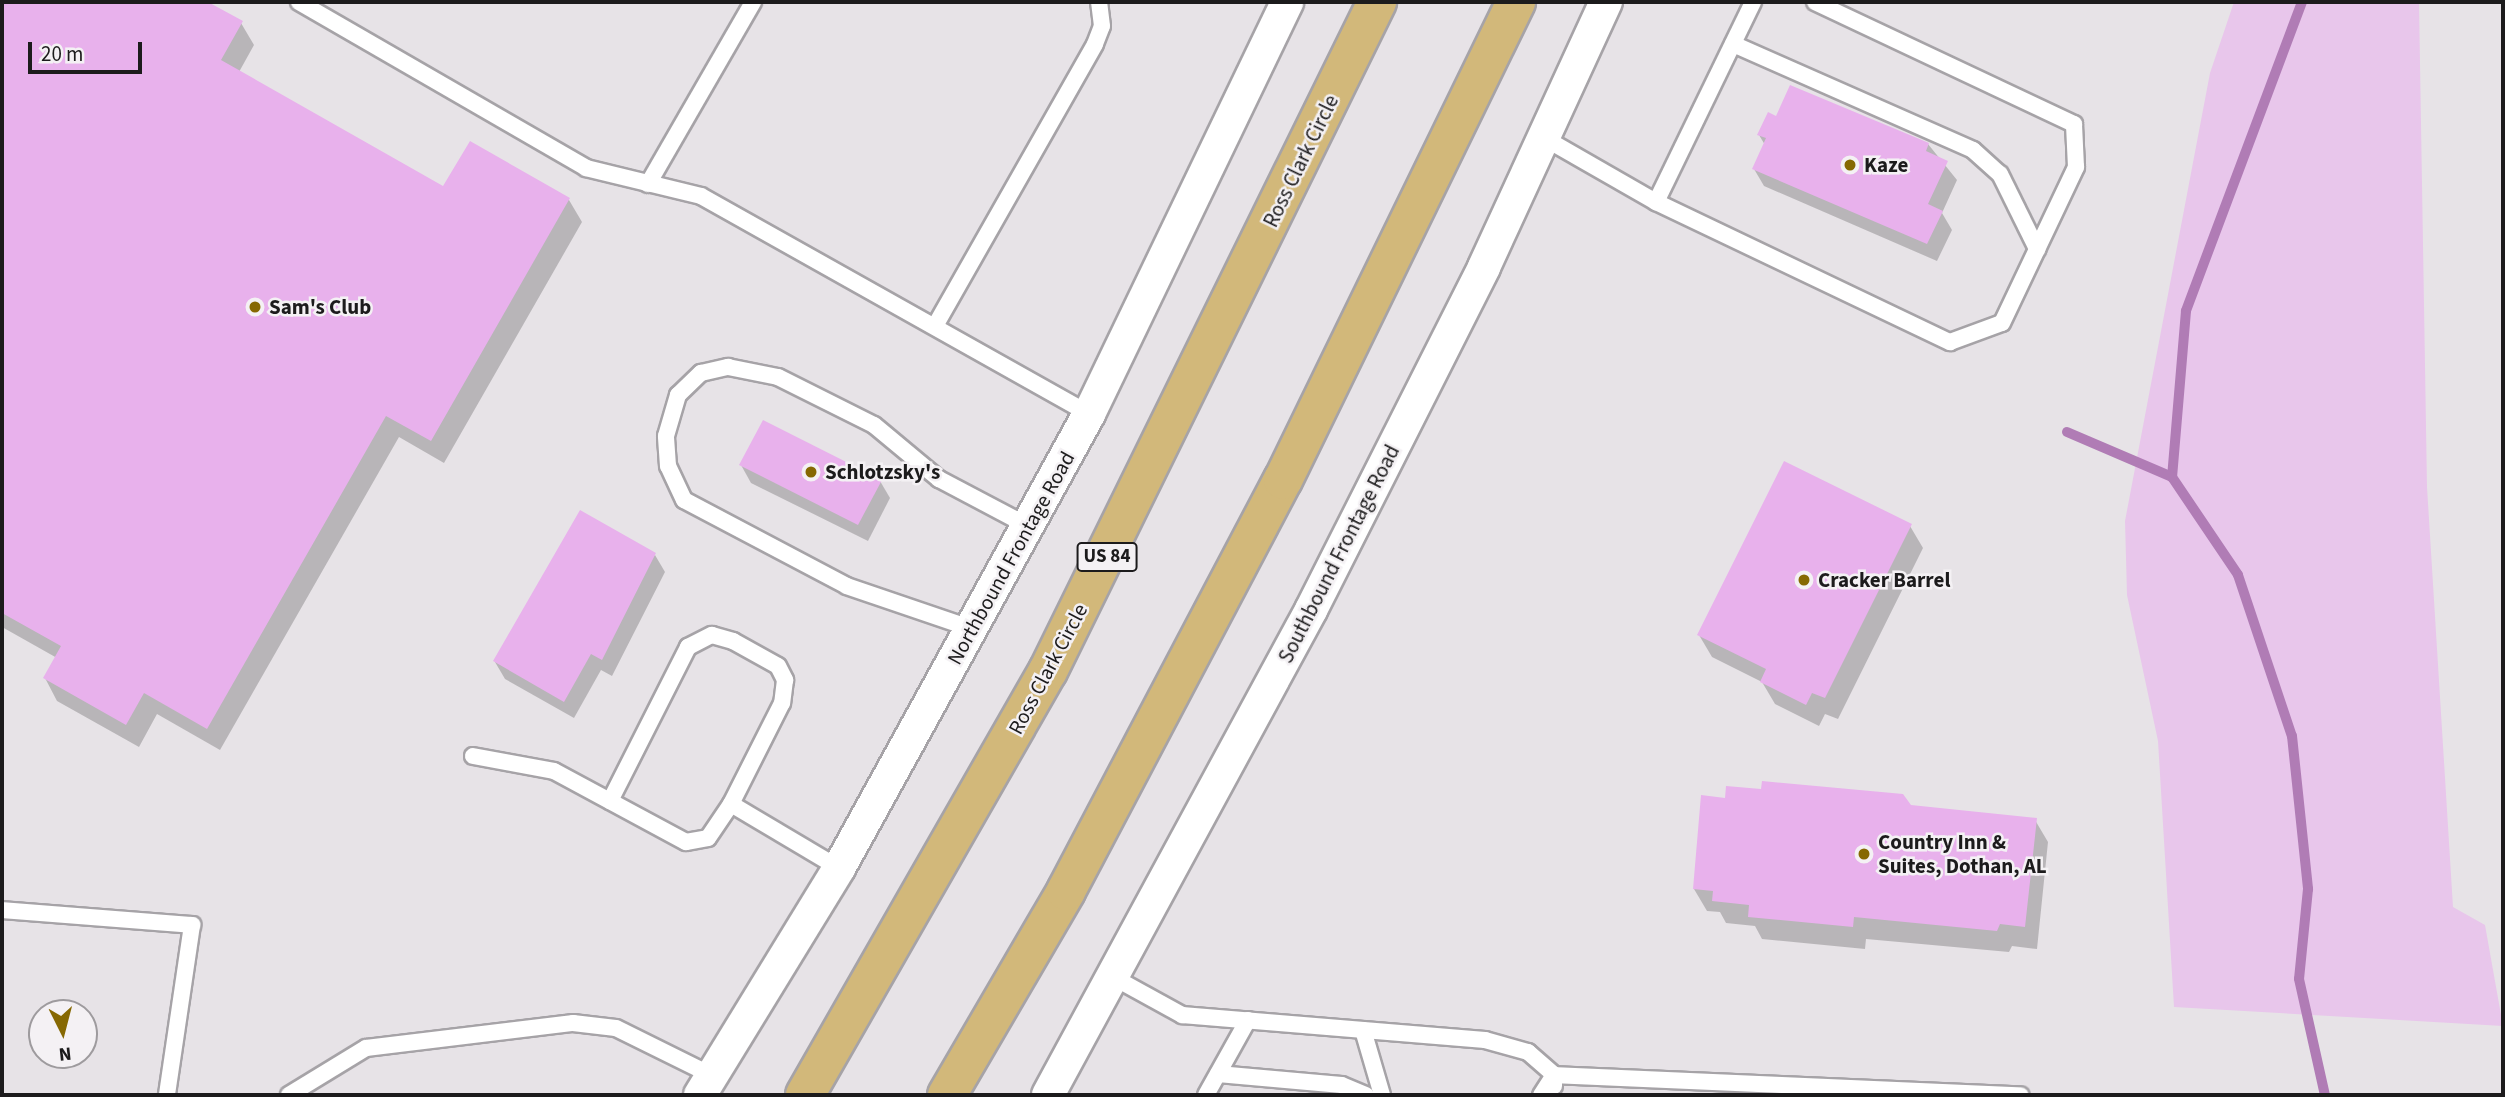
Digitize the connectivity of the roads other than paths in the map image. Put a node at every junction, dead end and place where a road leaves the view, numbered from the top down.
1 (299, 2) edge
2 (753, 2) edge
3 (1099, 2) edge
4 (1287, 2) edge
5 (1377, 2) edge
6 (1516, 2) edge
7 (1606, 2) edge
8 (1753, 2) edge
9 (1815, 2) edge
10 (1733, 44) junction
11 (1546, 139) junction
12 (648, 184) junction
13 (1656, 202) junction
14 (2037, 248) junction
15 (934, 326) junction
16 (1089, 414) junction
17 (1028, 526) junction
18 (973, 629) junction
19 (473, 756) dead end
20 (610, 800) junction
21 (731, 804) junction
22 (839, 868) junction
23 (2, 910) edge
24 (1115, 978) junction
25 (1248, 1020) junction
26 (1363, 1030) junction
27 (1218, 1074) junction
28 (1555, 1075) junction
29 (706, 1086) edge
30 (167, 1095) edge
31 (289, 1095) edge
32 (805, 1095) edge
33 (947, 1095) edge
34 (1048, 1095) edge
35 (1206, 1095) edge
36 (1366, 1095) edge
37 (1381, 1095) edge
38 (1541, 1095) edge
39 (1554, 1095) edge
40 (2021, 1095) edge

1 - 12 lane
2 - 12 lane
3 - 15 lane
4 - 16 street, Northbound Frontage Road
5 - 32 highway, Ross Clark Circle / US 84
6 - 33 highway
7 - 11 street, Southbound Frontage Road
8 - 10 lane
9 - 14 lane
10 - 13 lane
10 - 14 lane
11 - 13 lane
11 - 24 street, Southbound Frontage Road
12 - 15 lane
13 - 14 lane
15 - 16 lane
16 - 17 street, Northbound Frontage Road
17 - 18 street, Northbound Frontage Road
17 - 18 lane
18 - 22 street, Northbound Frontage Road
19 - 20 lane
20 - 21 lane
20 - 21 lane
21 - 22 lane
22 - 29 street, Northbound Frontage Road
23 - 30 lane
24 - 25 lane
24 - 34 street, Southbound Frontage Road
25 - 26 lane
25 - 27 lane
26 - 28 lane
26 - 37 lane
27 - 35 lane
27 - 36 lane
28 - 38 lane
28 - 39 lane
28 - 40 lane
29 - 31 lane

